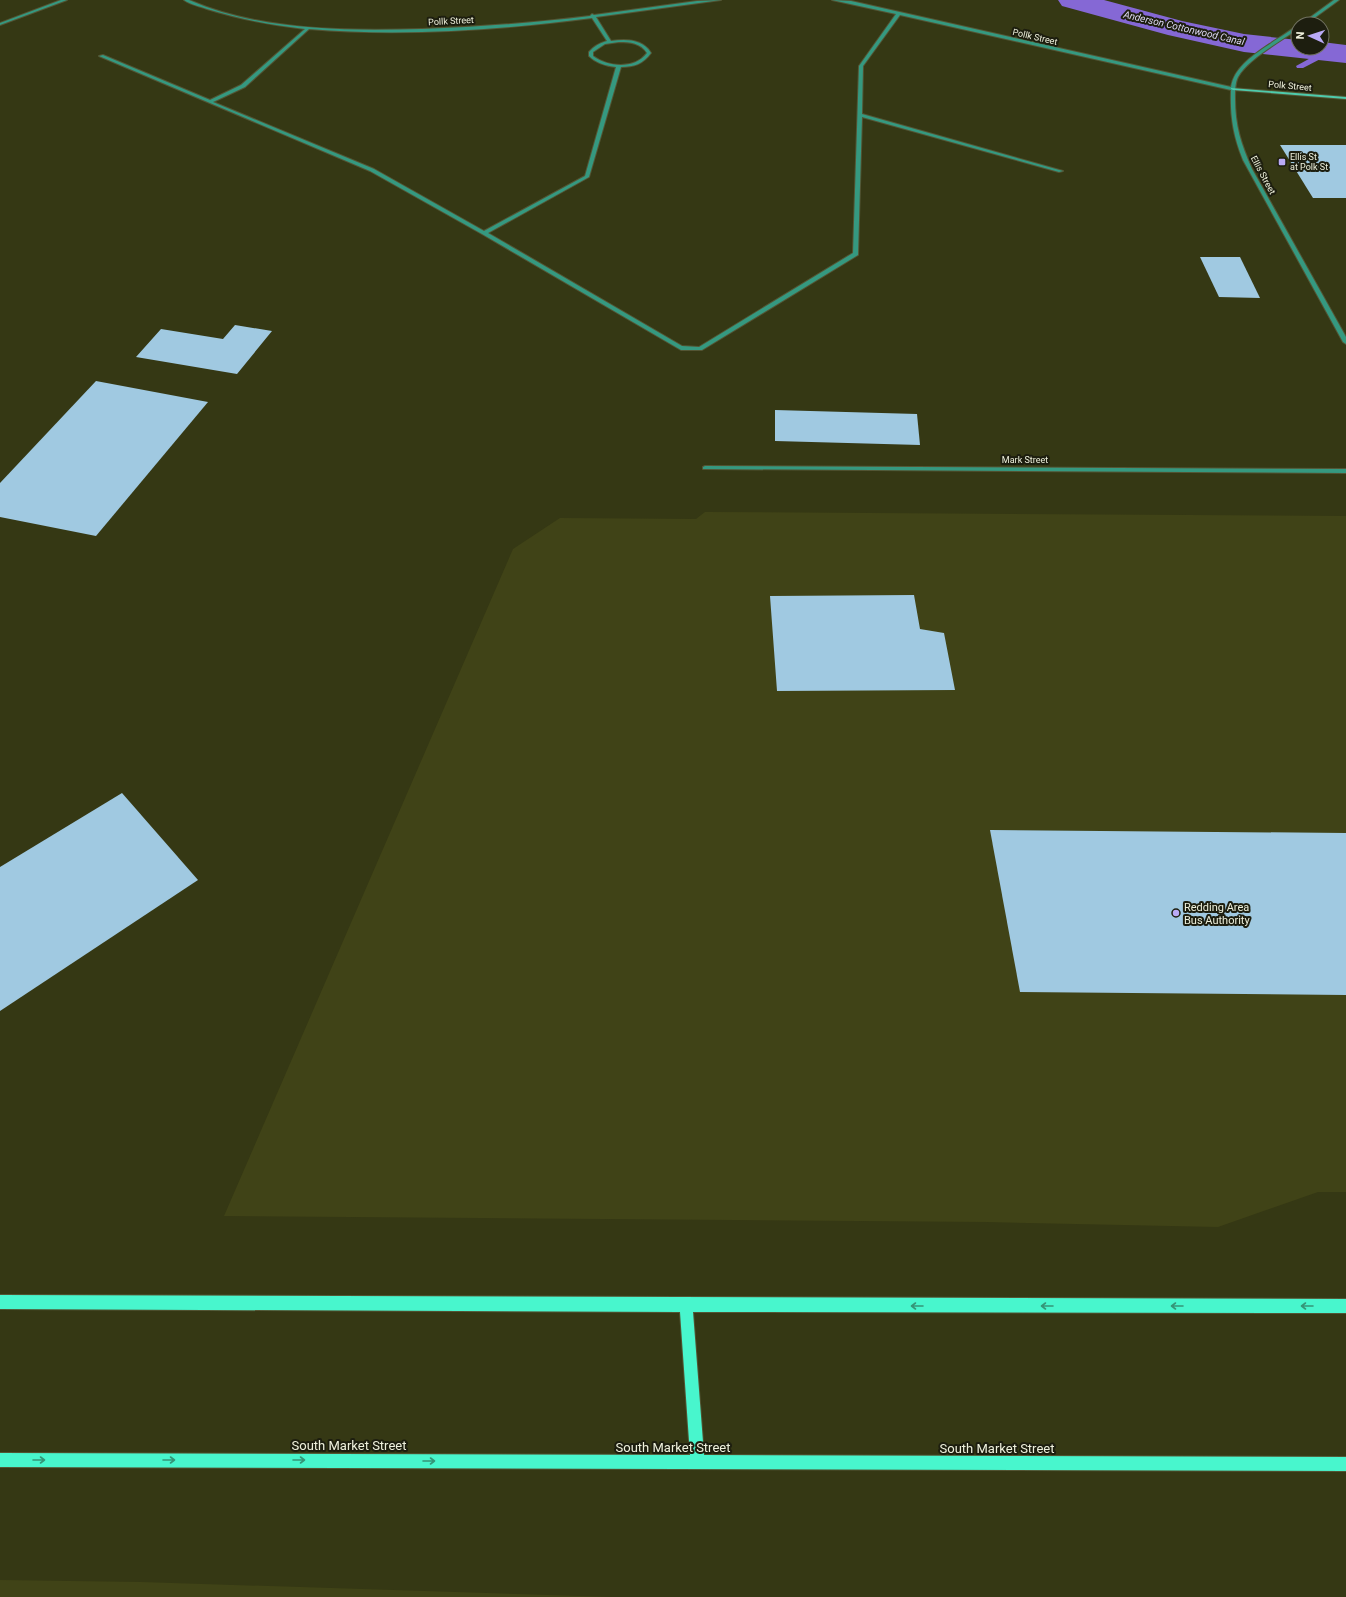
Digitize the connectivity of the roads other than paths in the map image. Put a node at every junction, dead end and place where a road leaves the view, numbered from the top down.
1 (65, 0) edge
2 (186, 0) edge
3 (719, 0) edge
4 (834, 0) edge
5 (1336, 0) edge
6 (899, 13) junction
7 (592, 15) junction
8 (1313, 16) edge
9 (0, 24) edge
10 (307, 29) junction
11 (1290, 32) edge
12 (610, 42) junction
13 (101, 56) dead end
14 (619, 66) junction
15 (1233, 89) junction
16 (1346, 98) edge
17 (209, 102) junction
18 (859, 115) junction
19 (1061, 171) dead end
20 (484, 233) junction
21 (1346, 342) edge
22 (705, 468) dead end
23 (1346, 471) edge
24 (0, 1302) edge
25 (686, 1305) junction
26 (1346, 1306) edge
27 (0, 1460) edge
28 (698, 1462) junction
29 (1346, 1464) edge

1 - 9 street
2 - 10 street, Pollk Street
3 - 7 street, Pollk Street
4 - 6 street, Pollk Street
5 - 8 street
6 - 15 street, Pollk Street
6 - 18 street
7 - 10 street, Pollk Street
7 - 12 street
10 - 17 street
11 - 15 street, Ellis Street
12 - 14 street
12 - 14 street
13 - 17 street
14 - 20 street
15 - 16 street, Polk Street
15 - 21 street, Ellis Street
17 - 20 street
18 - 19 street
18 - 20 street
22 - 23 street, Mark Street
24 - 25 main road
26 -> 25 main road
25 - 28 main road
27 -> 28 main road, South Market Street
28 - 29 main road, South Market Street

